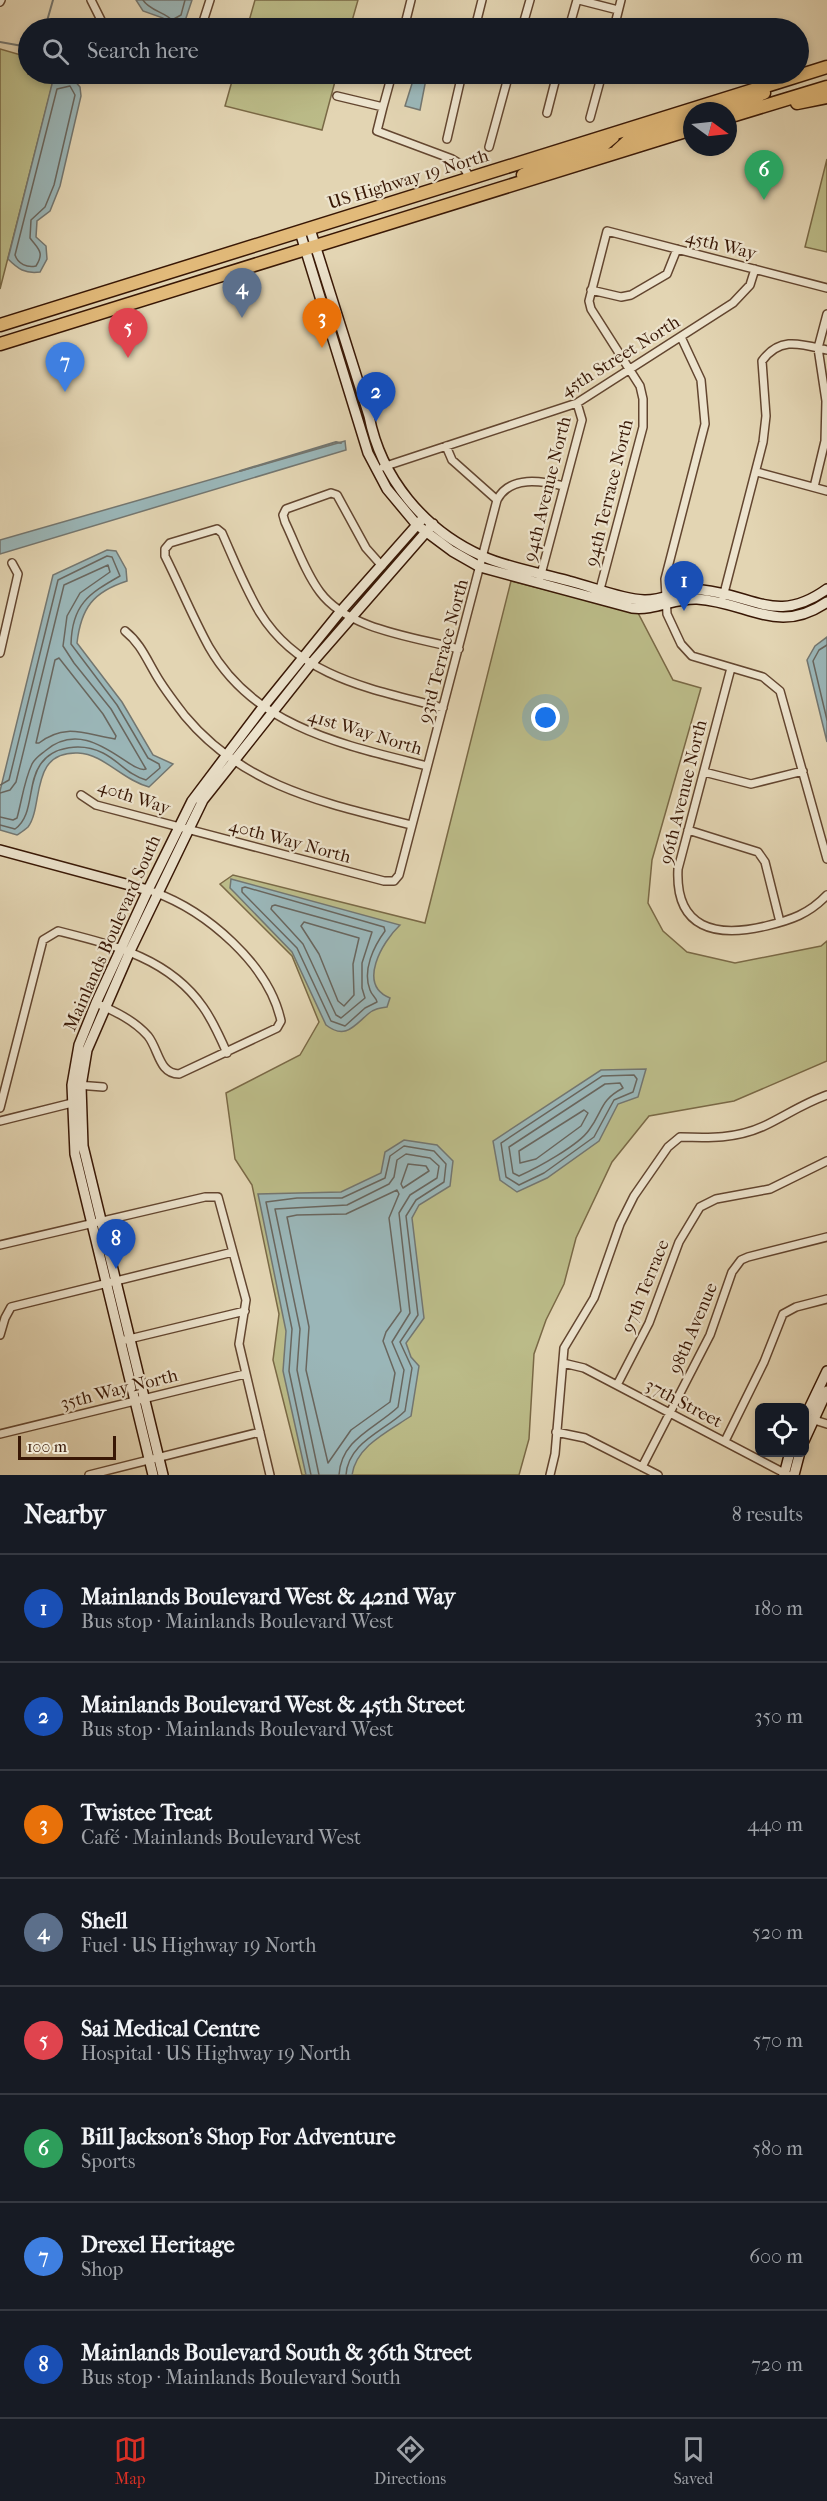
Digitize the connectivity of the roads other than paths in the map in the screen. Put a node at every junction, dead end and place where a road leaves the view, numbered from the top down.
1 (91, 0) edge
2 (210, 0) edge
3 (411, 0) edge
4 (482, 0) edge
5 (530, 0) edge
6 (578, 0) edge
7 (621, 0) edge
8 (618, 10) junction
9 (100, 18) edge
10 (204, 18) edge
11 (406, 18) edge
12 (478, 18) edge
13 (525, 18) edge
14 (572, 18) edge
15 (616, 18) edge
16 (827, 67) edge
17 (809, 73) edge
18 (389, 84) edge
19 (460, 84) edge
20 (507, 84) edge
21 (554, 84) edge
22 (599, 84) edge
23 (776, 84) edge
24 (782, 84) edge
25 (827, 87) edge
26 (337, 96) dead end
27 (827, 97) edge
28 (737, 105) edge
29 (383, 107) junction
30 (547, 113) dead end
31 (743, 113) junction
32 (737, 115) edge
33 (590, 118) dead end
34 (683, 123) edge
35 (683, 132) edge
36 (614, 134) junction
37 (447, 139) dead end
38 (489, 147) dead end
39 (615, 153) junction
40 (467, 180) junction
41 (493, 191) junction
42 (441, 207) junction
43 (305, 230) junction
44 (607, 231) joint
45 (310, 248) junction
46 (678, 249) junction
47 (755, 269) junction
48 (130, 284) junction
49 (827, 288) edge
50 (591, 290) junction
51 (827, 314) edge
52 (0, 325) edge
53 (681, 337) junction
54 (3, 343) edge
55 (818, 348) junction
56 (827, 350) edge
57 (630, 369) junction
58 (577, 403) junction
59 (827, 415) edge
60 (446, 446) junction
61 (386, 466) junction
62 (376, 471) junction
63 (757, 472) junction
64 (564, 486) junction
65 (814, 488) junction
66 (827, 491) edge
67 (497, 500) junction
68 (424, 517) junction
69 (417, 525) junction
70 (429, 528) junction
71 (481, 562) junction
72 (12, 563) dead end
73 (382, 567) junction
74 (540, 578) junction
75 (827, 589) edge
76 (724, 593) junction
77 (599, 594) junction
78 (665, 600) junction
79 (827, 602) edge
80 (721, 603) junction
81 (340, 612) junction
82 (349, 618) junction
83 (4, 626) edge
84 (125, 631) dead end
85 (459, 650) junction
86 (0, 653) edge
87 (306, 662) junction
88 (731, 668) junction
89 (443, 708) junction
90 (267, 710) junction
91 (229, 757) junction
92 (428, 766) junction
93 (803, 771) junction
94 (704, 772) junction
95 (81, 795) dead end
96 (411, 825) junction
97 (183, 828) junction
98 (688, 830) junction
99 (0, 850) edge
100 (827, 859) edge
101 (394, 881) joint
102 (148, 890) junction
103 (158, 893) junction
104 (827, 895) edge
105 (780, 922) junction
106 (126, 949) junction
107 (100, 1005) junction
108 (227, 1053) junction
109 (77, 1085) junction
110 (103, 1087) dead end
111 (827, 1095) edge
112 (72, 1103) junction
113 (0, 1108) edge
114 (0, 1121) edge
115 (827, 1161) edge
116 (96, 1221) junction
117 (827, 1237) edge
118 (0, 1245) edge
119 (233, 1252) junction
120 (111, 1281) junction
121 (827, 1299) edge
122 (245, 1311) junction
123 (0, 1335) edge
124 (125, 1340) junction
125 (563, 1363) junction
126 (827, 1371) edge
127 (245, 1374) junction
128 (617, 1385) junction
129 (827, 1391) edge
130 (139, 1399) junction
131 (671, 1413) junction
132 (809, 1416) edge
133 (809, 1417) edge
134 (809, 1418) edge
135 (827, 1424) edge
136 (260, 1432) junction
137 (556, 1432) junction
138 (0, 1434) edge
139 (725, 1441) junction
140 (790, 1457) edge
141 (797, 1457) edge
142 (154, 1459) junction
143 (642, 1467) junction
144 (788, 1474) edge
145 (89, 1475) edge
146 (153, 1475) edge
147 (163, 1475) edge
148 (270, 1475) edge
149 (550, 1475) edge
150 (658, 1475) edge

1 - 9 street
2 - 10 street
3 - 11 street
4 - 12 street
5 - 13 street
6 - 8 street
6 - 14 street
7 - 8 street
8 - 15 street
16 - 17 highway, US Highway 19 North
18 - 29 street
19 - 37 street
20 - 38 street
21 - 30 street
22 - 33 street
23 - 36 highway, US Highway 19 North
24 - 28 highway
25 - 31 highway
26 - 29 street
27 - 31 highway
29 - 40 street
31 - 32 highway
34 - 39 highway
35 - 39 highway, US Highway 19 North
36 - 40 highway, US Highway 19 North
36 - 41 highway
39 - 41 highway, US Highway 19 North
40 - 42 highway
40 - 43 highway, US Highway 19 North
41 - 42 highway, US Highway 19 North
42 - 45 highway, US Highway 19 North
43 - 45 street
43 - 48 highway, US Highway 19 North
44 - 46 street, 45th Way
44 - 50 street, 94th Terrace North
45 - 54 highway, US Highway 19 North
45 - 61 street
45 - 62 street
46 - 47 street, 45th Way
46 - 50 street
47 - 49 street, 45th Way
47 - 53 street, 45th Street North
48 - 52 highway, US Highway 19 North
48 - 54 highway
50 - 57 street, 94th Terrace North
51 - 55 street
53 - 57 street, 45th Street North
53 - 78 street
55 - 56 street
55 - 59 street
55 - 63 street
57 - 58 street, 45th Street North
57 - 77 street, 94th Terrace North
58 - 60 street, 45th Street North
58 - 64 street, 94th Avenue North
59 - 65 street
60 - 61 street, 45th Street North
60 - 67 street
61 - 62 street, 45th Street North
61 - 68 street
62 - 69 street
63 - 65 street
63 - 76 street
64 - 67 street
64 - 74 street, 94th Avenue North
65 - 66 street
67 - 71 street, 93rd Terrace North
68 - 69 street, Mainlands Boulevard South
68 - 70 street
69 - 70 street
69 - 73 street, Mainlands Boulevard South
70 - 71 street
70 - 82 street, Mainlands Boulevard South
71 - 74 street
71 - 85 street, 93rd Terrace North
72 - 83 street
73 - 81 street, Mainlands Boulevard South
73 - 81 street
74 - 77 street
75 - 76 street
76 - 78 street
76 - 80 street
77 - 78 street
78 - 80 street
78 - 88 street
79 - 80 street
81 - 82 street
81 - 87 street, Mainlands Boulevard South
82 - 85 street
82 - 87 street, Mainlands Boulevard South
83 - 86 street
84 - 91 street
85 - 89 street, 93rd Terrace North
87 - 89 street
87 - 90 street, Mainlands Boulevard South
87 - 90 street, 41st Way North
88 - 93 street
88 - 94 street, 96th Avenue North
89 - 92 street, 93rd Terrace North
90 - 91 street, Mainlands Boulevard South
90 - 92 street, 41st Way North
91 - 96 street
91 - 97 street, Mainlands Boulevard South
92 - 96 street, 93rd Terrace North
93 - 94 street
93 - 100 street
94 - 98 street, 96th Avenue North
95 - 97 street, 40th Way
96 - 101 street, 93rd Terrace North
97 - 101 street, 40th Way North
97 - 102 street, Mainlands Boulevard South
97 - 103 street, Mainlands Boulevard South
98 - 105 street
98 - 105 street, 96th Avenue North
99 - 102 street
102 - 103 street
102 - 106 street, Mainlands Boulevard South
103 - 106 street, Mainlands Boulevard South
103 - 108 street
104 - 105 street
106 - 107 street, Mainlands Boulevard South
106 - 108 street
106 - 113 street
107 - 108 street
107 - 109 street, Mainlands Boulevard South
109 - 110 street
109 - 112 street, Mainlands Boulevard South
109 - 116 street, Mainlands Boulevard South
111 - 125 street
112 - 114 street
112 - 116 street, Mainlands Boulevard South
115 - 128 street, 97th Terrace
116 - 118 street
116 - 119 street
116 - 120 street, Mainlands Boulevard South
117 - 131 street, 98th Avenue
119 - 120 street
119 - 122 street
120 - 123 street
120 - 124 street, Mainlands Boulevard South
121 - 139 street
122 - 124 street
122 - 127 street
124 - 130 street, Mainlands Boulevard South
125 - 128 street, 37th Street
125 - 137 street
126 - 132 street
127 - 130 street, 35th Way North
127 - 136 street
128 - 131 street, 37th Street
129 - 133 street
130 - 138 street, 35th Way North
130 - 142 street, Mainlands Boulevard South
131 - 139 street, 37th Street
131 - 143 street, 98th Avenue
134 - 135 street
136 - 142 street
136 - 148 street
137 - 143 street
137 - 149 street
139 - 144 street, 37th Street
140 - 144 street
141 - 144 street
142 - 145 street
142 - 146 street, Mainlands Boulevard South
142 - 147 street, Mainlands Boulevard South
143 - 150 street

